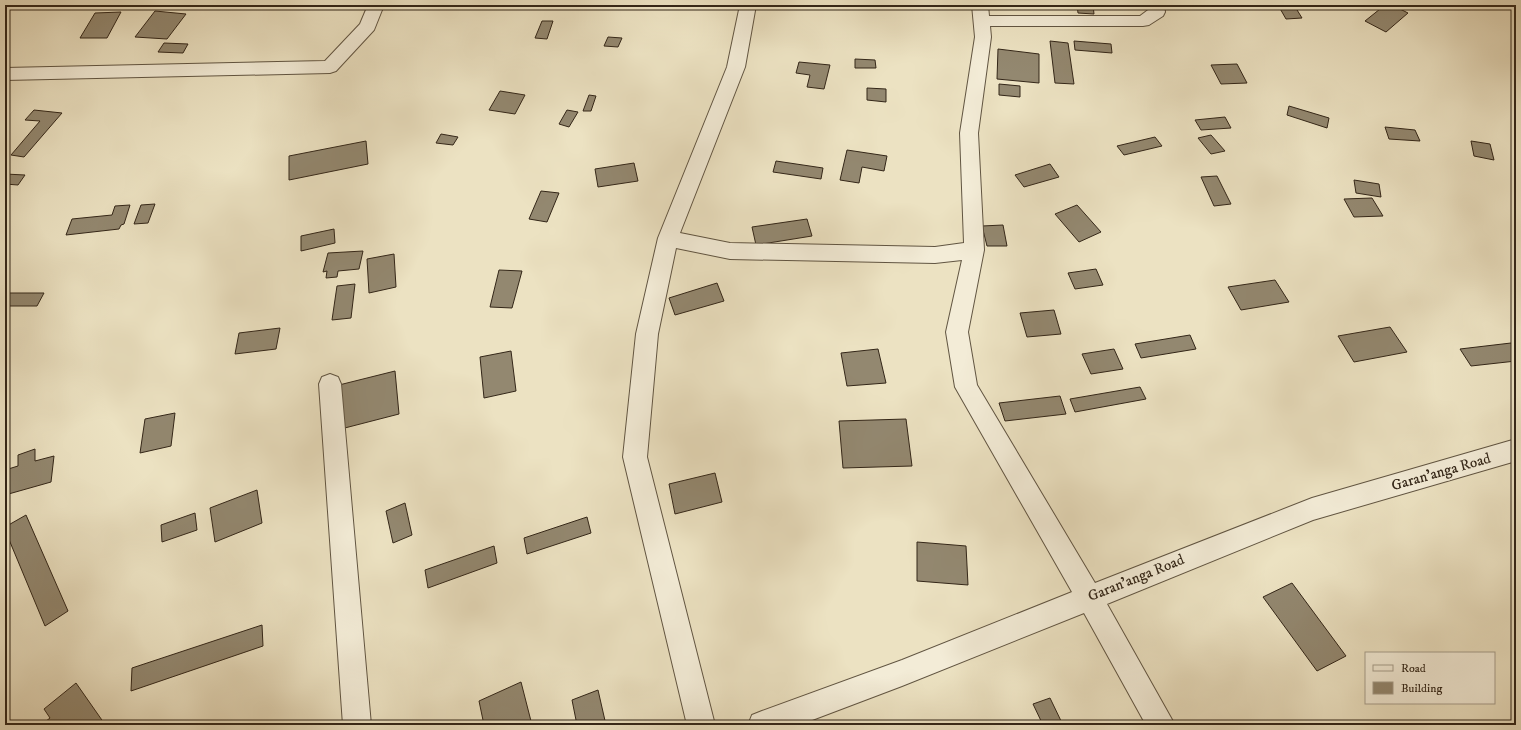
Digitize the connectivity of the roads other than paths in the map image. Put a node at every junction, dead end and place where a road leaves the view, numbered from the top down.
1 (376, 5) edge
2 (748, 5) edge
3 (1156, 5) edge
4 (981, 13) edge
5 (5, 74) edge
6 (668, 238) junction
7 (974, 250) junction
8 (330, 384) dead end
9 (1516, 450) edge
10 (1089, 597) junction
11 (357, 725) edge
12 (701, 725) edge
13 (762, 725) edge
14 (1161, 725) edge

1 - 5 street
2 - 6 street
3 - 4 street
4 - 7 street
6 - 7 street
6 - 12 street
7 - 10 street
8 - 11 street
9 - 10 street, Garan'anga Road
10 - 13 street, Garan'anga Road
10 - 14 street

